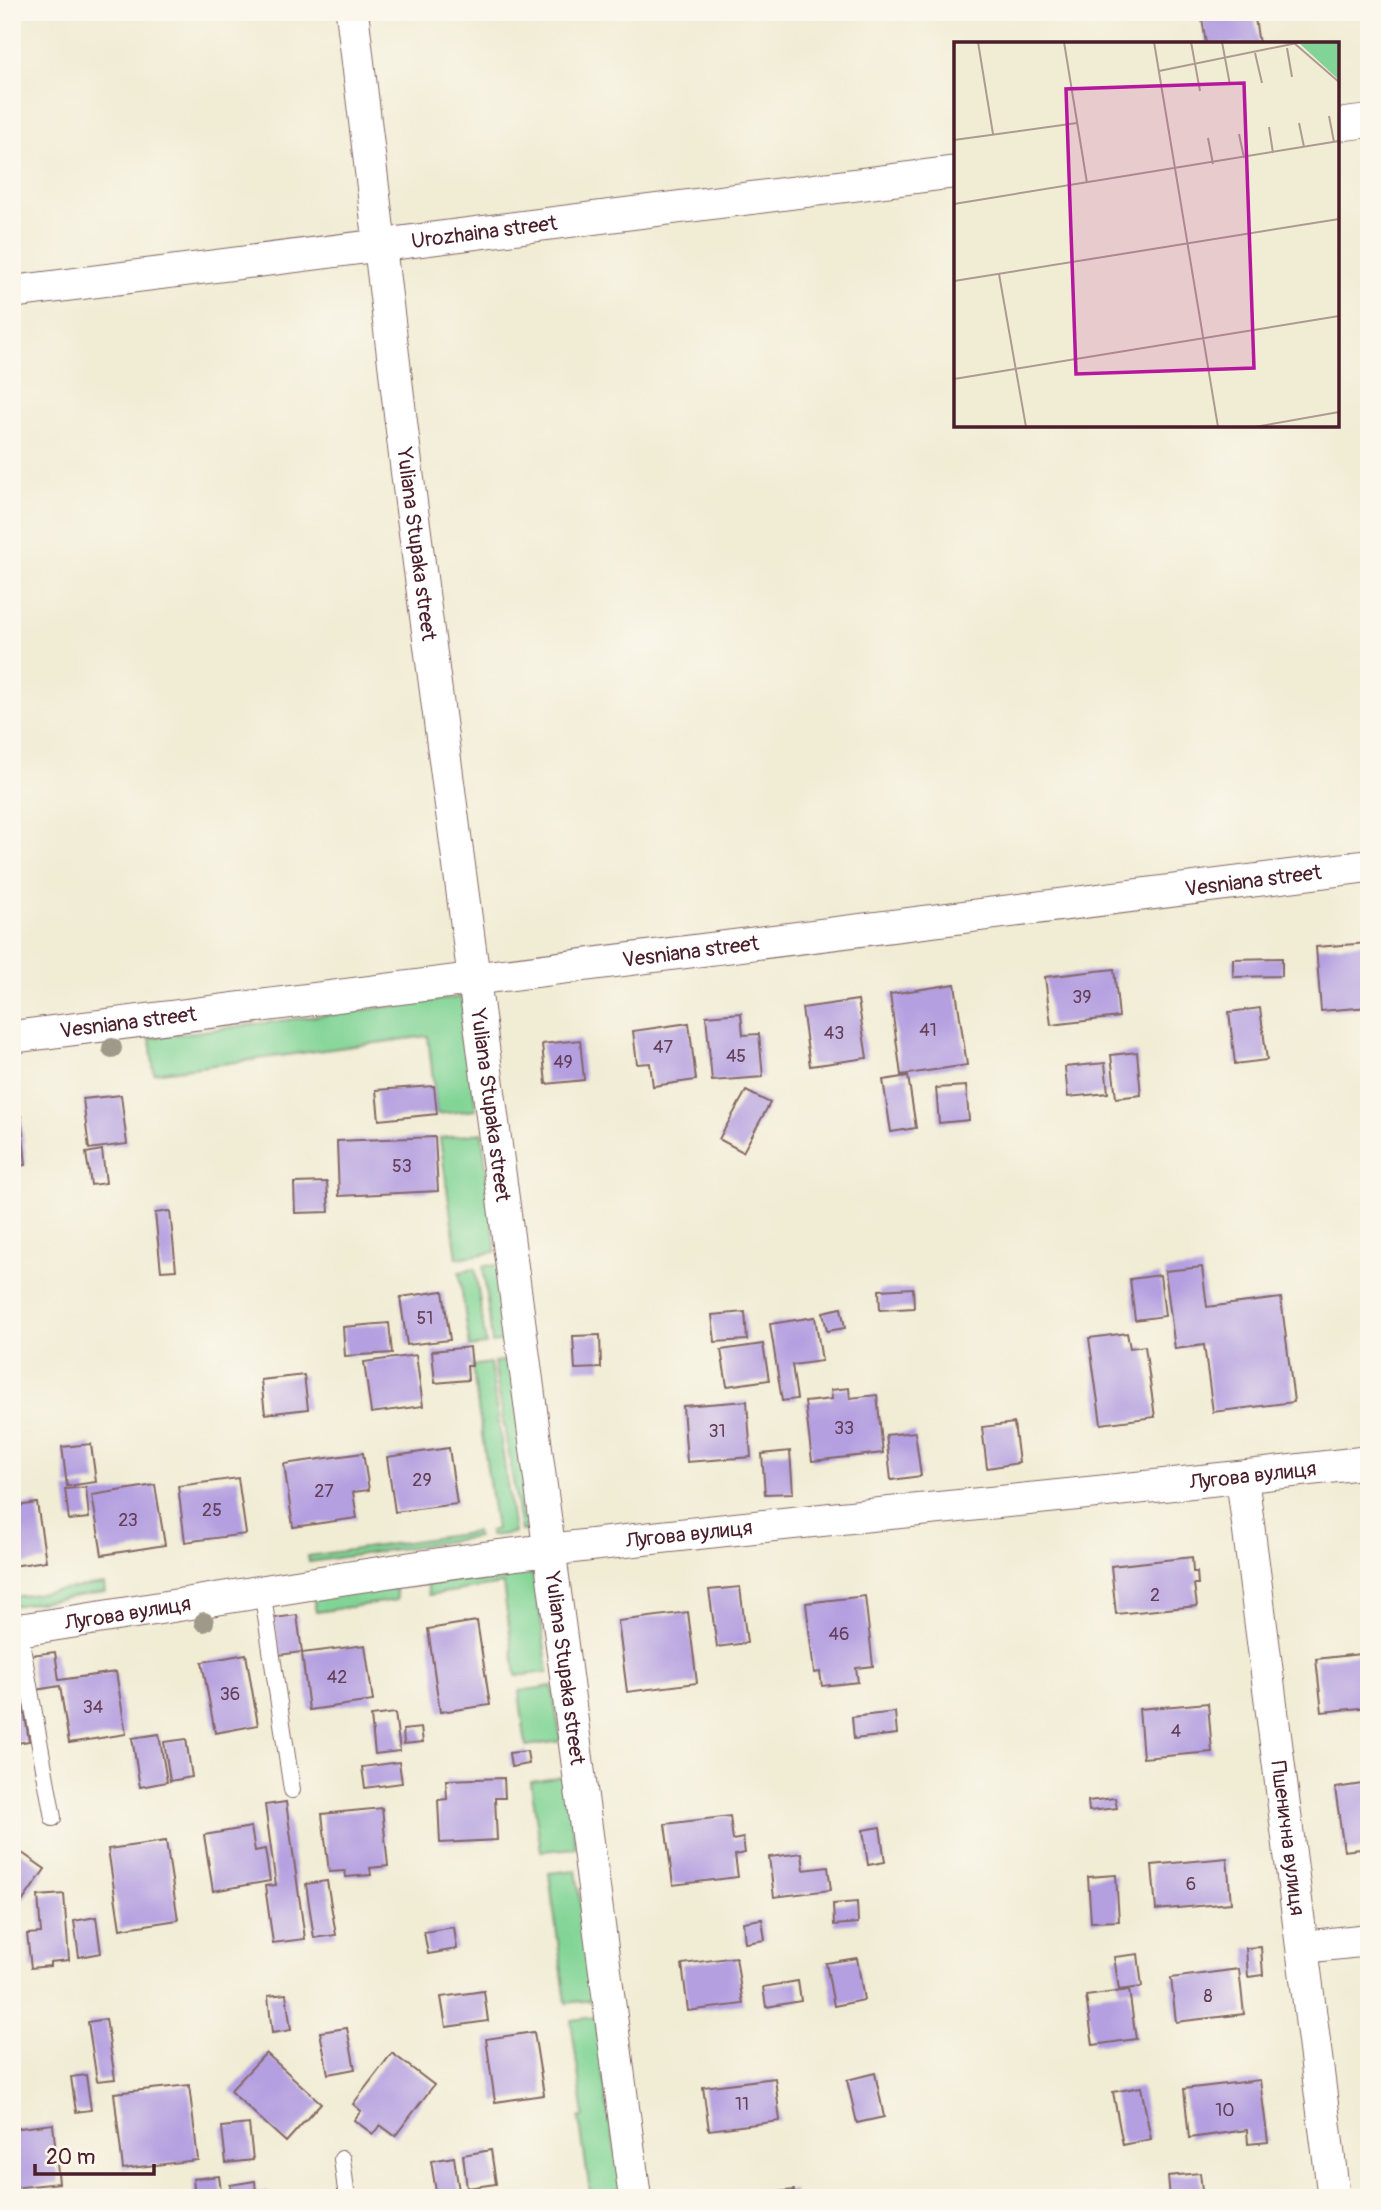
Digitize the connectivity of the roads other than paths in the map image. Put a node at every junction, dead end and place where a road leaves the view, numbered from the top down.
1 (352, 12) edge
2 (1369, 121) edge
3 (1339, 125) edge
4 (954, 172) edge
5 (380, 244) junction
6 (12, 292) edge
7 (1369, 866) edge
8 (473, 977) junction
9 (12, 1037) edge
10 (1369, 1462) edge
11 (1242, 1477) junction
12 (548, 1550) junction
13 (262, 1590) junction
14 (16, 1630) edge
15 (292, 1790) dead end
16 (54, 1818) dead end
17 (1369, 1940) edge
18 (1303, 1947) junction
19 (342, 2159) dead end
20 (347, 2198) edge
21 (635, 2198) edge
22 (1334, 2198) edge

1 - 5 street, Yuliana Stupaka street
2 - 3 street
4 - 5 street, Urozhaina street
5 - 6 street, Urozhaina street
5 - 8 street, Yuliana Stupaka street
7 - 8 street, Vesniana street
8 - 9 street, Vesniana street
8 - 12 street, Yuliana Stupaka street
10 - 11 street, Лугова вулиця
11 - 12 street, Лугова вулиця
11 - 18 street, Пшенична вулиця
12 - 13 street, Лугова вулиця
12 - 21 street, Yuliana Stupaka street
13 - 14 street, Лугова вулиця
13 - 15 lane
14 - 16 lane
17 - 18 street
18 - 22 street, Пшенична вулиця
19 - 20 lane

